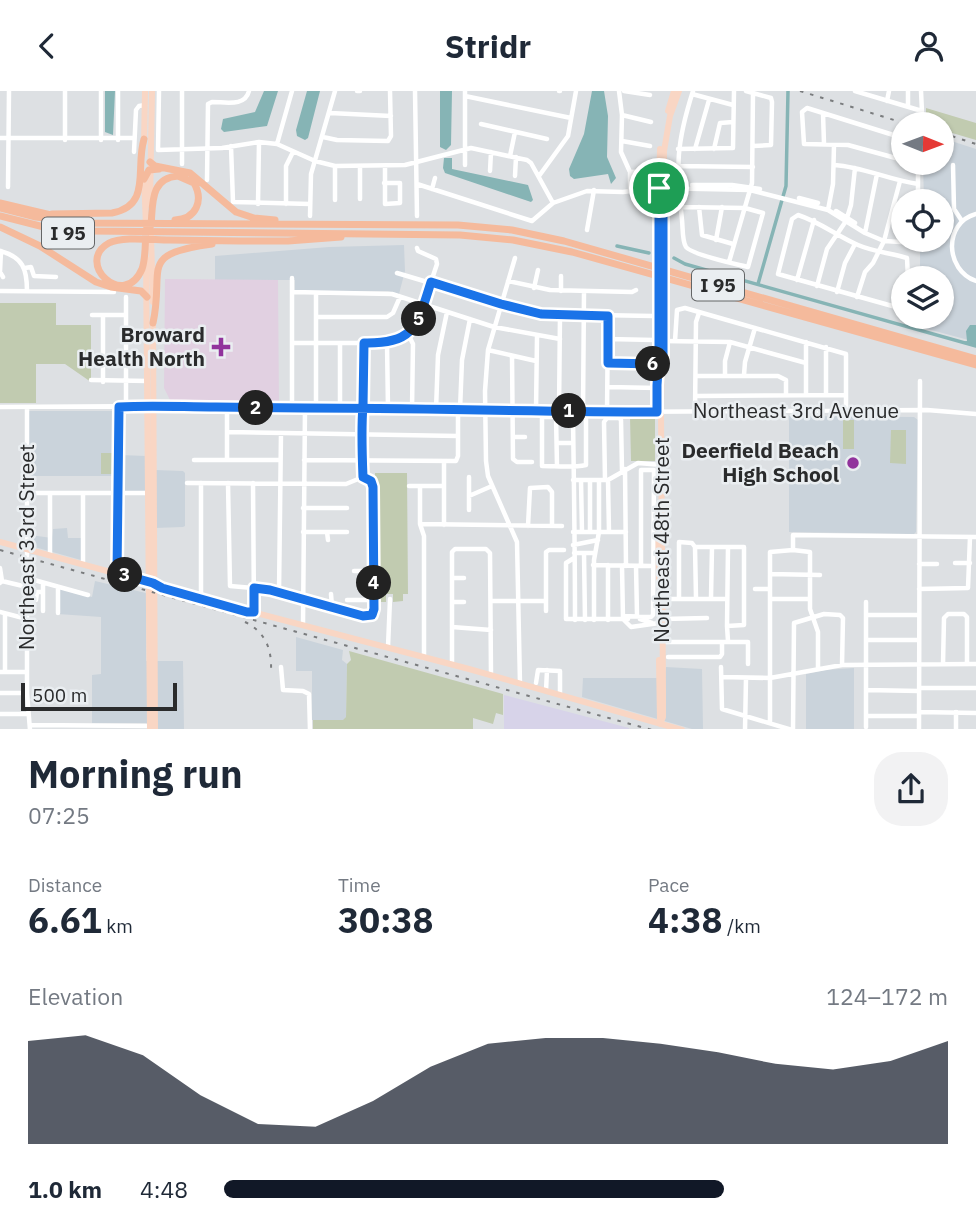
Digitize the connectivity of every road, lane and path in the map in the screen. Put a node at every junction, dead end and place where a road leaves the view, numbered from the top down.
1 (9, 91) edge
2 (65, 91) edge
3 (101, 91) edge
4 (118, 91) edge
5 (145, 91) edge
6 (152, 91) edge
7 (159, 91) edge
8 (182, 91) edge
9 (249, 91) edge
10 (292, 91) edge
11 (335, 91) edge
12 (390, 91) edge
13 (415, 91) edge
14 (576, 91) edge
15 (622, 91) edge
16 (676, 91) edge
17 (734, 91) edge
18 (746, 91) edge
19 (855, 91) edge
20 (889, 91) edge
21 (908, 91) edge
22 (922, 91) edge
23 (692, 93) edge
24 (753, 93) junction
25 (870, 93) edge
26 (465, 94) edge
27 (650, 95) dead end
28 (709, 100) junction
29 (887, 101) junction
30 (145, 105) junction
31 (733, 105) junction
32 (908, 107) junction
33 (0, 112) edge
34 (9, 112) junction
35 (330, 113) junction
36 (823, 113) junction
37 (622, 115) junction
38 (391, 116) junction
39 (571, 118) junction
40 (651, 122) dead end
41 (733, 122) junction
42 (481, 124) dead end
43 (515, 132) junction
44 (891, 134) edge
45 (323, 137) junction
46 (0, 138) edge
47 (9, 138) junction
48 (134, 138) junction
49 (144, 139) junction
50 (547, 139) dead end
51 (65, 140) junction
52 (101, 140) junction
53 (118, 140) junction
54 (622, 141) junction
55 (259, 142) junction
56 (277, 144) junction
57 (824, 144) junction
58 (753, 145) junction
59 (834, 145) junction
60 (232, 146) junction
61 (650, 146) dead end
62 (182, 149) junction
63 (207, 149) junction
64 (465, 149) junction
65 (678, 149) junction
66 (695, 149) junction
67 (714, 149) junction
68 (134, 152) dead end
69 (293, 152) junction
70 (491, 152) junction
71 (891, 156) edge
72 (513, 157) junction
73 (315, 161) junction
74 (182, 163) dead end
75 (416, 163) junction
76 (0, 165) edge
77 (7, 165) junction
78 (466, 165) dead end
79 (835, 165) junction
80 (150, 166) junction
81 (335, 166) junction
82 (385, 166) junction
83 (677, 166) junction
84 (360, 167) junction
85 (753, 167) junction
86 (855, 168) junction
87 (490, 171) dead end
88 (651, 171) dead end
89 (630, 172) junction
90 (877, 174) junction
91 (918, 175) edge
92 (953, 175) edge
93 (515, 176) dead end
94 (539, 176) junction
95 (435, 178) dead end
96 (144, 179) junction
97 (207, 180) dead end
98 (900, 181) junction
99 (384, 183) junction
100 (417, 184) junction
101 (918, 184) junction
102 (8, 187) dead end
103 (678, 187) junction
104 (661, 188) junction
105 (751, 188) junction
106 (432, 189) junction
107 (918, 189) edge
108 (594, 190) junction
109 (630, 191) junction
110 (360, 199) dead end
111 (335, 200) dead end
112 (553, 203) junction
113 (258, 204) junction
114 (286, 204) junction
115 (310, 204) junction
116 (681, 207) junction
117 (699, 207) junction
118 (722, 207) junction
119 (745, 208) junction
120 (828, 208) junction
121 (0, 212) edge
122 (45, 213) junction
123 (976, 214) edge
124 (310, 216) dead end
125 (417, 216) dead end
126 (814, 220) junction
127 (847, 220) junction
128 (962, 221) junction
129 (0, 227) edge
130 (332, 227) junction
131 (148, 230) junction
132 (587, 230) dead end
133 (865, 232) junction
134 (838, 233) junction
135 (460, 235) junction
136 (342, 237) junction
137 (885, 239) junction
138 (891, 239) edge
139 (716, 240) junction
140 (240, 241) junction
141 (490, 242) junction
142 (733, 244) junction
143 (855, 244) junction
144 (417, 248) dead end
145 (0, 251) edge
146 (880, 253) junction
147 (515, 258) dead end
148 (729, 262) junction
149 (907, 266) edge
150 (25, 268) junction
151 (538, 270) dead end
152 (397, 273) dead end
153 (561, 276) dead end
154 (3, 277) dead end
155 (56, 277) dead end
156 (292, 278) dead end
157 (152, 280) junction
158 (797, 280) junction
159 (508, 281) junction
160 (976, 281) edge
161 (431, 282) junction
162 (817, 286) junction
163 (146, 287) junction
164 (534, 288) junction
165 (636, 290) dead end
166 (661, 290) junction
167 (27, 291) junction
168 (561, 291) junction
169 (584, 291) junction
170 (0, 292) edge
171 (114, 292) dead end
172 (292, 292) junction
173 (837, 292) junction
174 (125, 293) junction
175 (316, 293) junction
176 (146, 297) junction
177 (400, 297) junction
178 (857, 297) junction
179 (501, 304) junction
180 (424, 305) junction
181 (891, 306) edge
182 (447, 312) junction
183 (699, 313) junction
184 (92, 315) dead end
185 (103, 315) junction
186 (126, 315) junction
187 (560, 315) junction
188 (584, 315) junction
189 (608, 316) junction
190 (316, 317) junction
191 (653, 317) dead end
192 (470, 319) junction
193 (153, 323) junction
194 (494, 327) junction
195 (755, 328) junction
196 (408, 334) junction
197 (537, 337) junction
198 (560, 339) junction
199 (608, 339) junction
200 (654, 340) dead end
201 (663, 340) junction
202 (675, 340) junction
203 (696, 340) junction
204 (730, 342) junction
205 (806, 342) junction
206 (292, 343) junction
207 (317, 343) junction
208 (340, 343) junction
209 (364, 343) junction
210 (387, 343) junction
211 (749, 347) junction
212 (826, 347) junction
213 (488, 350) junction
214 (512, 356) junction
215 (536, 361) junction
216 (608, 363) junction
217 (806, 363) junction
218 (976, 363) edge
219 (660, 364) junction
220 (744, 375) junction
221 (696, 376) junction
222 (725, 376) junction
223 (92, 380) dead end
224 (103, 381) junction
225 (126, 381) junction
226 (148, 381) junction
227 (920, 381) dead end
228 (608, 387) junction
229 (657, 388) junction
230 (846, 394) junction
231 (786, 395) junction
232 (806, 395) junction
233 (826, 395) junction
234 (695, 396) junction
235 (126, 406) junction
236 (151, 406) junction
237 (0, 407) edge
238 (27, 407) junction
239 (119, 407) junction
240 (227, 407) junction
241 (292, 408) junction
242 (305, 408) junction
243 (316, 408) junction
244 (340, 409) junction
245 (363, 409) junction
246 (388, 409) junction
247 (412, 409) junction
248 (436, 410) junction
249 (459, 410) junction
250 (485, 410) junction
251 (846, 410) junction
252 (920, 410) junction
253 (513, 411) junction
254 (536, 411) junction
255 (559, 411) junction
256 (695, 411) junction
257 (583, 412) junction
258 (607, 412) junction
259 (659, 412) junction
260 (976, 414) edge
261 (227, 432) junction
262 (281, 433) junction
263 (304, 433) junction
264 (362, 434) junction
265 (458, 436) junction
266 (513, 437) junction
267 (525, 437) dead end
268 (557, 443) junction
269 (573, 443) junction
270 (227, 459) junction
271 (194, 460) dead end
272 (280, 460) junction
273 (304, 460) junction
274 (362, 461) junction
275 (444, 461) junction
276 (532, 462) dead end
277 (658, 464) junction
278 (557, 466) junction
279 (573, 466) junction
280 (624, 470) junction
281 (363, 477) junction
282 (469, 477) dead end
283 (573, 480) junction
284 (581, 480) junction
285 (590, 480) junction
286 (604, 480) junction
287 (187, 483) dead end
288 (201, 483) junction
289 (228, 483) junction
290 (253, 483) junction
291 (279, 484) junction
292 (303, 484) junction
293 (409, 486) dead end
294 (420, 486) junction
295 (444, 486) junction
296 (492, 486) junction
297 (27, 493) junction
298 (50, 493) junction
299 (83, 493) junction
300 (117, 493) junction
301 (151, 493) junction
302 (469, 496) junction
303 (303, 507) junction
304 (347, 508) dead end
305 (469, 510) dead end
306 (420, 524) junction
307 (444, 524) junction
308 (512, 525) junction
309 (528, 526) junction
310 (552, 526) junction
311 (562, 526) dead end
312 (303, 532) junction
313 (327, 532) junction
314 (347, 532) dead end
315 (573, 532) junction
316 (590, 532) junction
317 (599, 532) junction
318 (609, 532) junction
319 (626, 532) junction
320 (582, 533) junction
321 (973, 537) edge
322 (919, 538) junction
323 (328, 540) dead end
324 (598, 540) junction
325 (0, 542) edge
326 (573, 545) junction
327 (695, 547) junction
328 (712, 547) junction
329 (728, 547) junction
330 (27, 549) junction
331 (564, 550) dead end
332 (793, 550) junction
333 (584, 553) junction
334 (594, 553) junction
335 (574, 555) junction
336 (50, 556) junction
337 (956, 563) dead end
338 (970, 563) junction
339 (919, 564) junction
340 (937, 564) dead end
341 (83, 565) junction
342 (593, 565) junction
343 (608, 565) junction
344 (624, 566) junction
345 (639, 566) junction
346 (652, 566) junction
347 (0, 568) edge
348 (354, 571) dead end
349 (373, 571) junction
350 (117, 573) junction
351 (770, 574) junction
352 (810, 575) junction
353 (820, 575) dead end
354 (27, 578) junction
355 (452, 578) junction
356 (464, 578) dead end
357 (1, 582) edge
358 (43, 583) junction
359 (150, 583) junction
360 (27, 587) junction
361 (58, 588) junction
362 (254, 588) junction
363 (755, 589) dead end
364 (769, 589) junction
365 (919, 589) junction
366 (43, 592) junction
367 (279, 593) junction
368 (331, 594) dead end
369 (88, 595) dead end
370 (201, 595) junction
371 (679, 598) junction
372 (696, 598) junction
373 (303, 599) junction
374 (390, 599) dead end
375 (661, 599) junction
376 (711, 599) junction
377 (727, 599) junction
378 (770, 599) junction
379 (810, 599) junction
380 (27, 600) junction
381 (347, 600) dead end
382 (374, 600) junction
383 (491, 601) junction
384 (519, 601) junction
385 (546, 601) junction
386 (452, 602) junction
387 (464, 602) dead end
388 (866, 602) dead end
389 (332, 607) junction
390 (43, 611) dead end
391 (546, 611) dead end
392 (254, 612) junction
393 (3, 613) edge
394 (58, 613) dead end
395 (637, 615) junction
396 (866, 615) junction
397 (919, 615) junction
398 (623, 618) junction
399 (707, 618) dead end
400 (813, 618) junction
401 (27, 619) junction
402 (575, 620) junction
403 (585, 620) junction
404 (594, 620) junction
405 (608, 620) junction
406 (658, 621) junction
407 (303, 625) junction
408 (727, 626) junction
409 (452, 627) junction
410 (491, 630) junction
411 (919, 640) junction
412 (866, 641) junction
413 (725, 642) junction
414 (663, 645) junction
415 (388, 647) junction
416 (668, 657) dead end
417 (424, 658) junction
418 (452, 664) junction
419 (748, 664) dead end
420 (943, 664) junction
421 (967, 664) junction
422 (976, 664) edge
423 (842, 665) junction
424 (866, 665) junction
425 (919, 665) junction
426 (281, 667) dead end
427 (721, 667) dead end
428 (818, 668) junction
429 (547, 670) junction
430 (472, 671) junction
431 (3, 672) edge
432 (27, 672) junction
433 (794, 675) junction
434 (491, 676) junction
435 (722, 677) junction
436 (746, 678) junction
437 (770, 678) junction
438 (536, 683) dead end
439 (519, 684) junction
440 (976, 688) edge
441 (919, 689) junction
442 (546, 691) junction
443 (866, 691) junction
444 (0, 693) edge
445 (27, 693) junction
446 (560, 695) junction
447 (956, 712) junction
448 (976, 713) edge
449 (0, 714) edge
450 (28, 714) junction
451 (919, 714) junction
452 (745, 716) junction
453 (866, 716) junction
454 (770, 723) junction
455 (153, 726) edge
456 (30, 727) edge
457 (123, 727) edge
458 (660, 727) edge
459 (866, 727) dead end
460 (310, 729) edge
461 (745, 729) edge
462 (790, 729) edge
463 (793, 729) edge
464 (919, 729) edge
465 (956, 729) edge

1 - 34 street
2 - 51 street
3 - 52 street
4 - 53 street
5 - 30 main road
6 - 80 main road
7 - 62 street
8 - 62 street
9 - 63 street
10 - 56 street
11 - 35 street
12 - 38 street
13 - 75 street
14 - 39 street
15 - 27 street
15 - 37 street
16 - 104 main road, Northeast 48th Street
17 - 31 street
18 - 24 street
19 - 25 street
20 - 29 street
21 - 32 street
22 - 32 street
23 - 28 street
23 - 65 street
24 - 58 street
24 - 58 street
25 - 29 street
26 - 39 street
26 - 64 street
28 - 31 street
28 - 66 street
29 - 32 street
30 - 48 street
30 - 49 main road
31 - 41 street
33 - 34 street
34 - 47 street
35 - 38 street
35 - 45 street
36 - 44 street
36 - 57 street
36 - 57 street
37 - 40 street
37 - 54 street
38 - 45 street
39 - 94 street
41 - 67 street
41 - 67 street
42 - 43 street
43 - 50 street
43 - 72 street
45 - 73 street
46 - 47 street
47 - 51 street
47 - 77 street
48 - 53 street
48 - 68 street
49 - 96 main road
49 - 122 highway
51 - 52 street
52 - 53 street
54 - 61 street
54 - 89 street
55 - 56 street
55 - 60 street
55 - 113 street
56 - 69 street
57 - 59 street
58 - 85 street
59 - 71 street
59 - 79 street
60 - 63 street
60 - 113 street
62 - 63 street
62 - 74 street
63 - 97 street
64 - 70 street
64 - 75 street
64 - 78 street
65 - 66 street
65 - 83 street
66 - 67 street
69 - 73 street
69 - 114 street
70 - 72 street
70 - 87 street
72 - 93 street
72 - 94 street
73 - 81 street
73 - 115 street
75 - 82 street
75 - 100 street
76 - 77 street
77 - 102 street
79 - 86 street
79 - 120 street
80 - 96 highway
80 - 130 highway
80 - 131 main road
81 - 84 street
81 - 111 street
82 - 84 street
82 - 99 street
83 - 85 street
83 - 103 street
84 - 110 street
85 - 105 street
86 - 90 street
86 - 127 street
88 - 89 street
89 - 109 street
90 - 98 street
90 - 133 street
91 - 101 street
92 - 128 street
94 - 112 street
95 - 106 street
96 - 131 main road
98 - 101 street
98 - 137 street
99 - 99 street
100 - 106 street
100 - 125 street
101 - 107 street
103 - 104 street
103 - 105 street
103 - 116 street
104 - 109 street
104 - 166 main road, Northeast 48th Street
105 - 119 street
105 - 120 street
106 - 112 street
108 - 109 street
108 - 112 street
108 - 132 street
113 - 114 street
114 - 115 street
115 - 124 street
116 - 117 street
116 - 148 street
117 - 118 street
117 - 139 street
118 - 119 street
118 - 139 street
119 - 142 street
119 - 148 street
120 - 127 street
121 - 122 highway
121 - 131 highway, I 95
122 - 131 highway
123 - 128 street
126 - 134 street
126 - 158 street
126 - 158 street
127 - 133 street
127 - 134 street
128 - 160 street
129 - 174 highway
130 - 131 highway, I 95
130 - 218 highway
130 - 218 highway, I 95
131 - 131 highway
131 - 131 highway
131 - 135 highway
131 - 136 highway, I 95
131 - 140 highway
131 - 157 main road
131 - 163 main road
133 - 137 street
134 - 143 street
134 - 162 street
135 - 141 highway
135 - 218 highway
136 - 140 highway
136 - 141 highway, I 95
137 - 138 street
137 - 146 street
139 - 142 street
140 - 193 highway
141 - 218 highway, I 95
142 - 148 street
143 - 146 street
143 - 173 street
144 - 161 street
145 - 150 street
145 - 154 street
146 - 149 street
146 - 178 street
147 - 159 street
150 - 155 street
150 - 167 street
151 - 164 street
152 - 161 street
153 - 168 street
156 - 172 street
157 - 163 highway
157 - 193 main road
158 - 162 street
159 - 164 street
159 - 179 street
161 - 179 street
161 - 180 street
162 - 173 street
163 - 174 highway
163 - 176 main road
164 - 168 street
165 - 169 street
166 - 201 main road, Northeast 48th Street
166 - 219 main road, Northeast 48th Street
167 - 170 street
167 - 171 street
168 - 169 street
169 - 188 street
172 - 175 street
172 - 206 street
173 - 178 street
174 - 176 highway
174 - 186 street
175 - 177 street
175 - 190 street
176 - 226 main road
177 - 180 street
177 - 190 street
178 - 181 street
179 - 187 street
179 - 194 street
180 - 182 street
180 - 196 street
182 - 192 street
182 - 248 street
183 - 195 street
183 - 202 street
183 - 203 street
184 - 185 street
185 - 186 street
185 - 224 street
186 - 225 street
187 - 188 street
187 - 198 street
188 - 189 street
188 - 257 street
189 - 191 street
189 - 199 street
190 - 207 street
192 - 194 street
192 - 249 street
193 - 236 main road
194 - 197 street
194 - 213 street
195 - 205 street
195 - 211 street
196 - 210 street
196 - 247 street
197 - 198 street
197 - 215 street
198 - 255 street
199 - 200 street
199 - 216 street
201 - 202 street
201 - 219 main road, Northeast 48th Street
202 - 203 street
203 - 204 street
203 - 221 street
204 - 211 street
204 - 222 street
205 - 212 street
205 - 217 street
206 - 207 street
206 - 241 street
207 - 208 street
207 - 243 street
208 - 209 street
208 - 244 street
209 - 210 street
209 - 245 street
210 - 246 street
211 - 217 street
211 - 220 street
212 - 230 street
212 - 233 street
213 - 214 street
213 - 250 street
214 - 215 street
214 - 253 street
215 - 254 street
216 - 219 street
216 - 228 street
217 - 232 street
219 - 229 main road, Northeast 48th Street
219 - 259 main road, Northeast 48th Street
220 - 222 street
220 - 231 street
221 - 222 street
221 - 234 street
223 - 224 street
224 - 225 street
225 - 226 street
225 - 235 street
226 - 236 main road
227 - 252 street
228 - 229 street
228 - 258 street
229 - 259 main road, Northeast 48th Street
230 - 233 street
230 - 251 street
231 - 232 street
231 - 234 street
232 - 233 street
234 - 256 street
235 - 236 street, Northeast 3rd Avenue
235 - 239 street, Northeast 3rd Avenue
236 - 240 street, Northeast 3rd Avenue
236 - 301 main road
236 - 301 main road
237 - 238 street, Northeast 3rd Avenue
238 - 239 street, Northeast 3rd Avenue
238 - 297 street, Northeast 33rd Street
239 - 300 street
240 - 241 street, Northeast 3rd Avenue
240 - 261 street
241 - 242 street, Northeast 3rd Avenue
242 - 243 street, Northeast 3rd Avenue
242 - 263 street
243 - 244 street, Northeast 3rd Avenue
244 - 245 street, Northeast 3rd Avenue
245 - 246 street, Northeast 3rd Avenue
245 - 264 street
246 - 247 street, Northeast 3rd Avenue
247 - 248 street, Northeast 3rd Avenue
248 - 249 street, Northeast 3rd Avenue
249 - 250 street, Northeast 3rd Avenue
249 - 265 street
250 - 253 street, Northeast 3rd Avenue
250 - 296 street
251 - 252 street, Northeast 3rd Avenue
251 - 256 street, Northeast 3rd Avenue
252 - 260 street, Northeast 3rd Avenue
252 - 322 street
253 - 254 street, Northeast 3rd Avenue
253 - 266 street
254 - 255 street, Northeast 3rd Avenue
255 - 257 street, Northeast 3rd Avenue
256 - 259 street, Northeast 3rd Avenue
257 - 258 street, Northeast 3rd Avenue
258 - 259 street, Northeast 3rd Avenue
259 - 277 main road, Northeast 48th Street
259 - 277 main road, Northeast 48th Street
261 - 262 street
261 - 270 street
262 - 263 street
262 - 272 street
263 - 264 street
263 - 273 street
264 - 265 street
264 - 274 street
265 - 275 street
266 - 267 street
266 - 276 street
268 - 269 street
268 - 278 street
268 - 278 street
269 - 279 street
269 - 279 street
270 - 271 street
270 - 272 street
272 - 291 street
273 - 274 street
273 - 292 street
274 - 275 street
274 - 281 street
275 - 295 street
277 - 280 street
277 - 345 street
277 - 346 street
277 - 375 main road, Northeast 48th Street
278 - 279 street
279 - 283 street
280 - 286 street
280 - 286 street
280 - 319 street
281 - 292 street
281 - 349 street
282 - 302 street
283 - 284 street
283 - 315 street
284 - 285 street
284 - 320 street
285 - 286 street
285 - 316 street
286 - 317 street
286 - 318 street
287 - 288 street
288 - 289 street
288 - 370 street
289 - 290 street
289 - 362 street
290 - 291 street
290 - 362 street
291 - 292 street
291 - 367 street
292 - 303 street
293 - 294 street
294 - 295 street
294 - 306 street
295 - 307 street
296 - 302 street
296 - 308 street
297 - 298 street
297 - 330 street, Northeast 33rd Street
298 - 299 street
298 - 336 street
299 - 300 street
299 - 341 street
300 - 301 street
300 - 350 street
301 - 359 main road
301 - 359 main road
302 - 305 street
303 - 304 street
303 - 312 street
306 - 307 street
306 - 417 street
307 - 308 street
308 - 309 street
308 - 384 street
309 - 310 street
309 - 310 street
310 - 311 street
312 - 313 street
312 - 373 street
313 - 314 street
313 - 323 street
315 - 320 street
315 - 326 street
316 - 317 street
316 - 320 street
317 - 318 street
317 - 324 street
318 - 319 street
319 - 344 street
321 - 322 street
321 - 338 street
322 - 332 street
322 - 339 street
324 - 326 street
324 - 334 street
325 - 330 main road
326 - 335 street
327 - 328 street
327 - 371 street
327 - 372 street
328 - 329 street
328 - 376 street
329 - 377 street
329 - 408 street
330 - 336 main road
330 - 354 street, Northeast 33rd Street
331 - 385 street
332 - 351 street
332 - 352 street
333 - 334 street
333 - 335 street
333 - 403 street
334 - 342 street
335 - 402 street
335 - 402 street
336 - 341 main road
337 - 338 street
338 - 365 street
339 - 340 street
339 - 365 street
341 - 350 main road
342 - 343 street
342 - 404 street
343 - 344 street
343 - 405 street
344 - 345 street
344 - 398 street
345 - 346 street
345 - 395 street
346 - 395 street
347 - 357 street
348 - 349 street
349 - 382 street
350 - 359 main road
351 - 352 street
351 - 364 street
352 - 353 street
352 - 379 street
354 - 358 street
354 - 360 street, Northeast 33rd Street
355 - 356 street
355 - 383 street
355 - 386 street
357 - 360 street
358 - 361 street
358 - 366 street
359 - 370 main road
359 - 392 main road
359 - 455 main road
360 - 380 street, Northeast 33rd Street
361 - 369 street
361 - 394 street
362 - 367 street
362 - 392 street
363 - 364 street
364 - 378 street
365 - 397 street
366 - 380 street
366 - 390 street
367 - 373 street
368 - 389 street
370 - 392 main road
371 - 372 street
371 - 375 street
372 - 376 street
373 - 389 street
373 - 407 street
374 - 415 street
375 - 406 main road, Northeast 48th Street
376 - 377 street
377 - 408 street
378 - 379 street
378 - 437 street
379 - 400 street
380 - 401 street, Northeast 33rd Street
381 - 382 street
382 - 389 street
383 - 384 street
383 - 410 street
384 - 385 street
384 - 439 street
385 - 391 street
386 - 387 street
386 - 409 street
388 - 396 street
392 - 407 main road
393 - 401 street
393 - 431 street
395 - 398 street
396 - 397 street
396 - 412 street
397 - 411 street
398 - 405 street
398 - 406 street
399 - 406 street
400 - 423 street
400 - 428 street
400 - 433 street
401 - 432 street, Northeast 33rd Street
402 - 403 street
403 - 404 street
404 - 405 street
406 - 414 main road, Northeast 48th Street
406 - 458 main road, Northeast 48th Street
407 - 415 main road
408 - 413 street
409 - 410 street
409 - 418 street
410 - 434 street
411 - 412 street
411 - 425 street
412 - 424 street
413 - 414 street
413 - 416 street
413 - 419 street
414 - 458 main road, Northeast 48th Street
415 - 417 main road
417 - 418 main road
417 - 430 main road
418 - 430 main road
420 - 421 street
420 - 421 street
420 - 425 street
421 - 422 street
423 - 424 street
423 - 428 street
424 - 425 street
424 - 443 street
425 - 441 street
426 - 460 street
427 - 435 street
428 - 433 street
429 - 438 street
429 - 442 street
429 - 446 street
430 - 434 main road
431 - 432 street
432 - 445 street, Northeast 33rd Street
433 - 437 street
433 - 463 street
434 - 439 main road
435 - 436 street
435 - 452 street
436 - 437 street
436 - 452 street
437 - 454 street
439 - 442 main road
440 - 441 street
441 - 443 street
441 - 451 street
442 - 446 main road
443 - 453 street
444 - 445 street
445 - 450 street, Northeast 33rd Street
446 - 458 main road
447 - 448 street
447 - 451 street
447 - 465 street
449 - 450 street
450 - 456 street, Northeast 33rd Street
451 - 453 street
451 - 464 street
452 - 454 street
452 - 461 street
453 - 459 street
454 - 462 street
455 - 457 street
456 - 457 street

